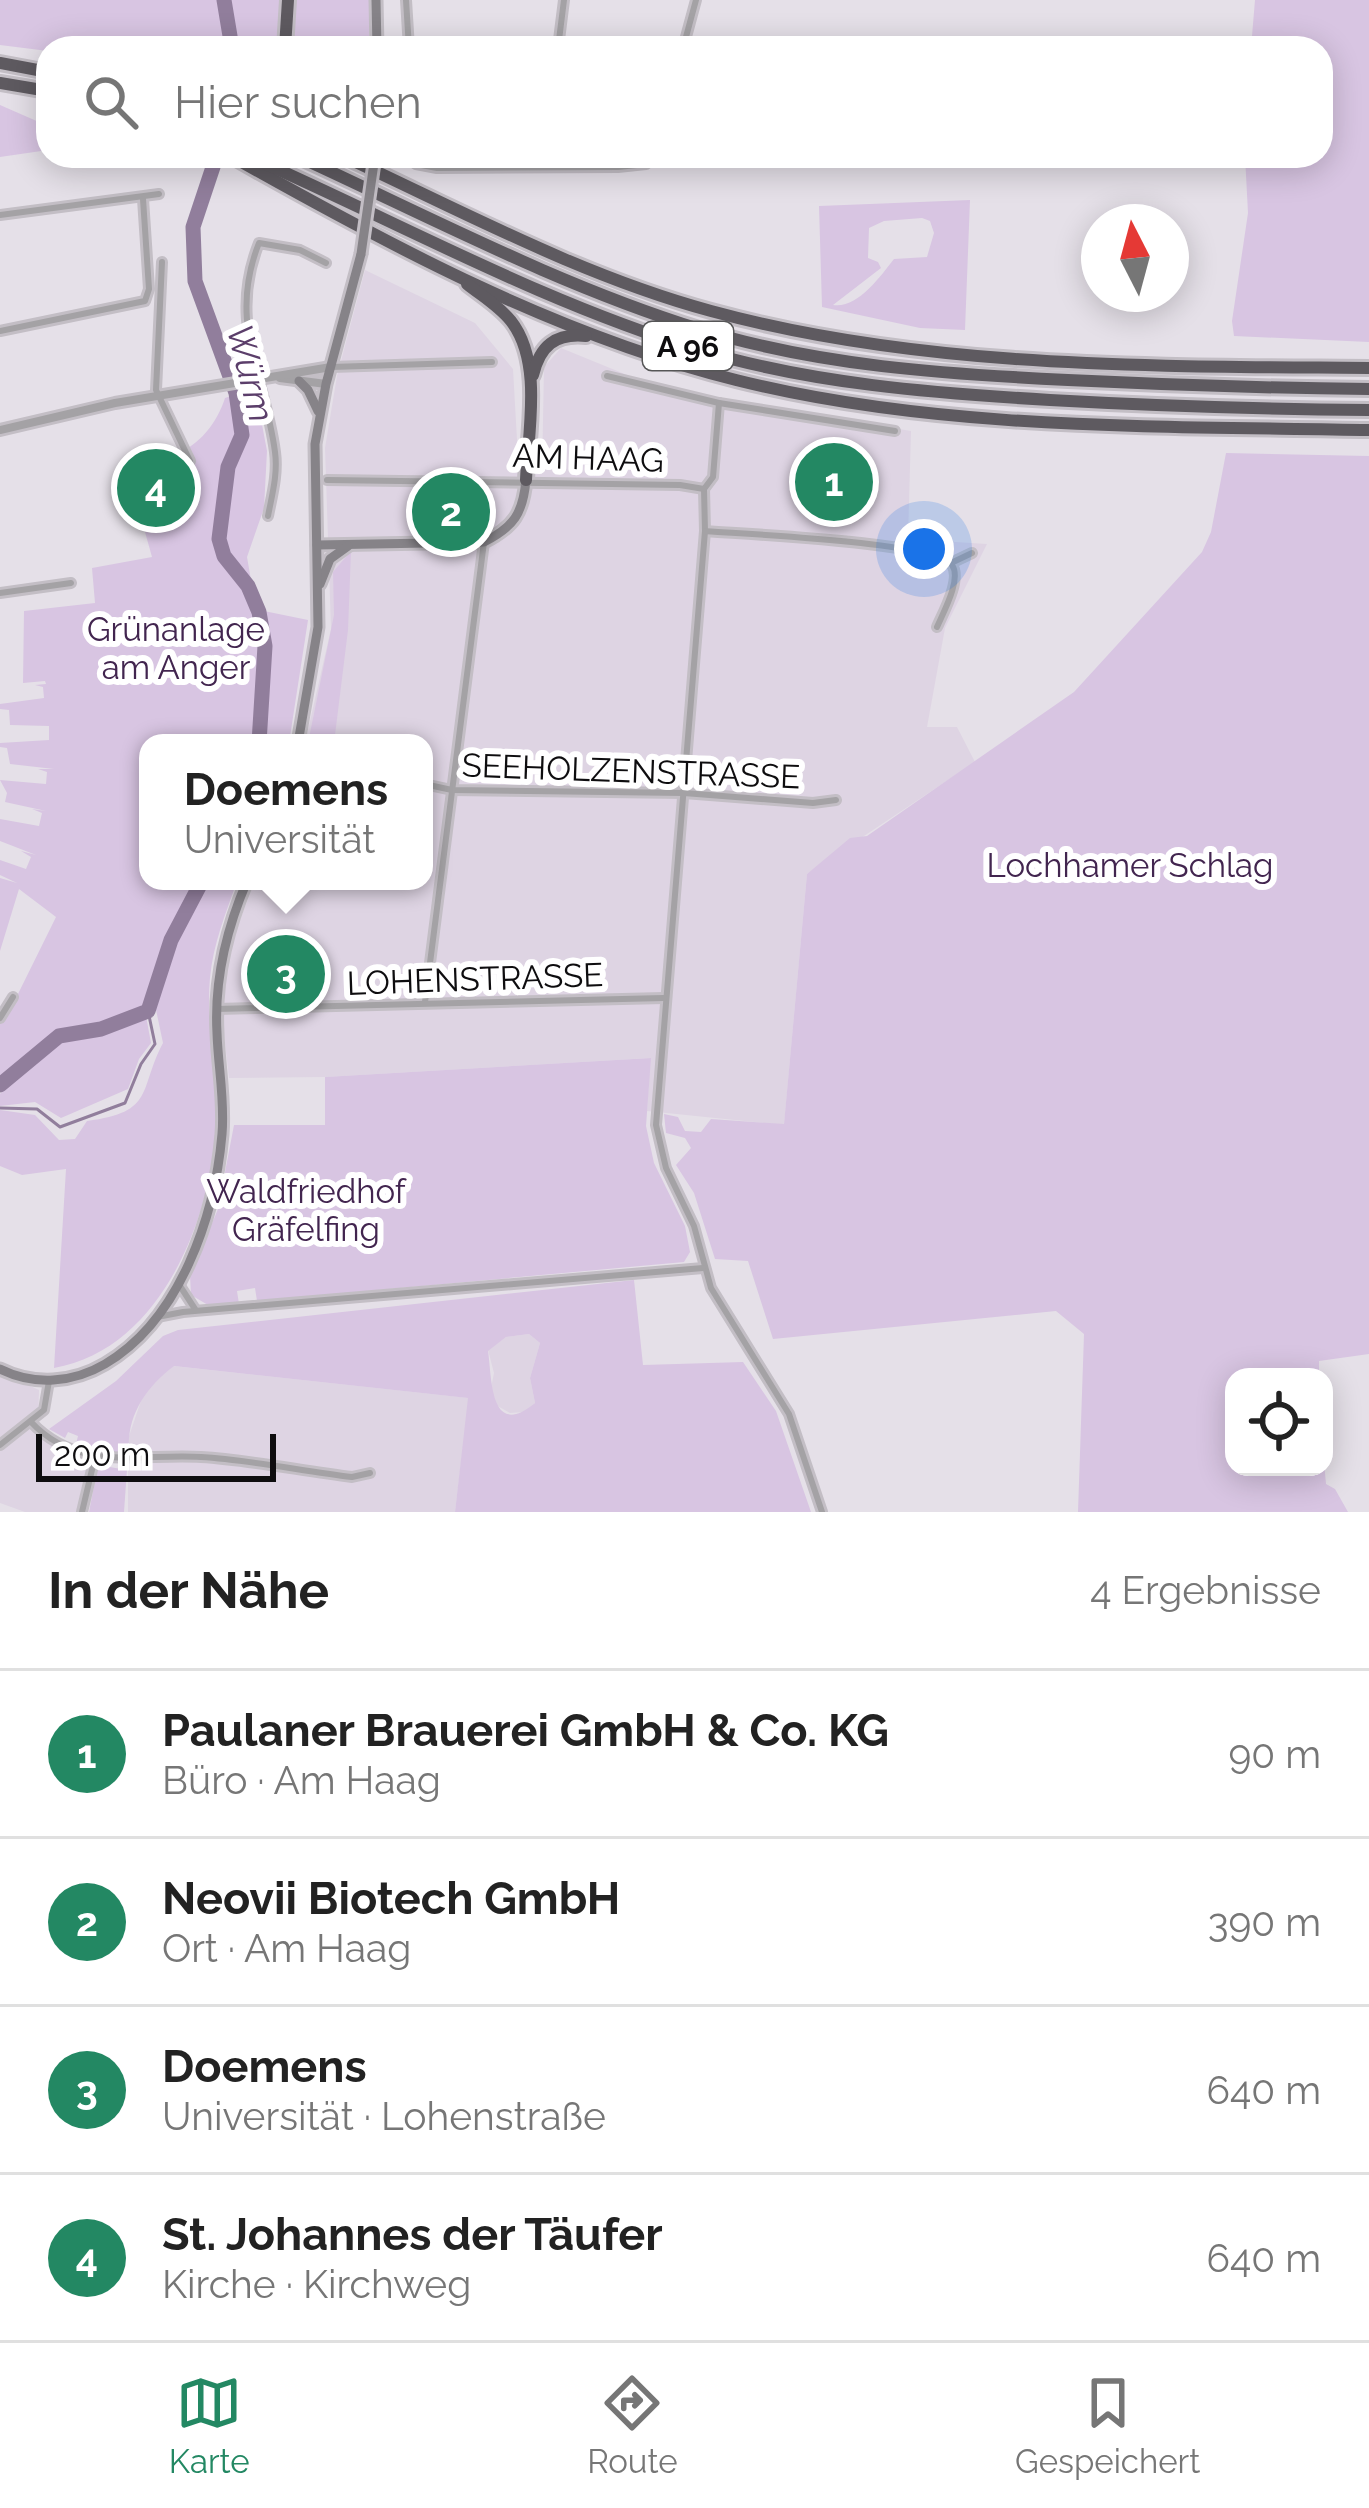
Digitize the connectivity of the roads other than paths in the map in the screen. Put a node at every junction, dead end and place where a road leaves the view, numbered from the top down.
1 (288, 0) edge
2 (376, 0) edge
3 (406, 0) edge
4 (564, 0) edge
5 (696, 0) edge
6 (286, 36) edge
7 (377, 36) edge
8 (408, 36) edge
9 (560, 36) edge
10 (686, 36) edge
11 (0, 63) edge
12 (36, 67) edge
13 (0, 83) edge
14 (36, 89) edge
15 (254, 168) edge
16 (273, 168) edge
17 (323, 168) edge
18 (369, 168) edge
19 (384, 168) edge
20 (159, 194) dead end
21 (143, 199) junction
22 (0, 215) edge
23 (162, 262) dead end
24 (326, 263) dead end
25 (447, 268) junction
26 (0, 331) edge
27 (622, 345) junction
28 (492, 362) dead end
29 (331, 367) junction
30 (1369, 368) edge
31 (607, 376) dead end
32 (273, 377) junction
33 (259, 380) junction
34 (299, 381) junction
35 (326, 384) junction
36 (530, 388) junction
37 (1369, 389) edge
38 (158, 396) junction
39 (719, 403) junction
40 (1369, 410) edge
41 (320, 417) junction
42 (0, 430) edge
43 (1369, 430) edge
44 (896, 431) dead end
45 (190, 460) dead end
46 (327, 480) dead end
47 (526, 480) junction
48 (704, 490) junction
49 (268, 516) dead end
50 (705, 531) junction
51 (484, 542) junction
52 (316, 545) junction
53 (350, 545) junction
54 (972, 554) dead end
55 (951, 563) junction
56 (71, 584) dead end
57 (319, 590) junction
58 (0, 593) edge
59 (937, 627) dead end
60 (300, 734) edge
61 (433, 786) edge
62 (452, 790) junction
63 (684, 793) junction
64 (836, 800) dead end
65 (243, 890) edge
66 (13, 997) dead end
67 (664, 998) junction
68 (425, 1002) junction
69 (216, 1009) junction
70 (0, 1018) edge
71 (703, 1268) junction
72 (178, 1282) junction
73 (199, 1310) junction
74 (156, 1318) junction
75 (0, 1370) edge
76 (49, 1381) junction
77 (31, 1422) junction
78 (0, 1445) edge
79 (95, 1457) junction
80 (370, 1473) dead end
81 (82, 1512) edge
82 (822, 1512) edge

1 - 6 highway
2 - 7 main road
3 - 8 street
4 - 9 street
5 - 10 street
11 - 12 highway
13 - 14 highway
15 - 25 highway
16 - 40 highway, A 96
17 - 37 highway, A 96
18 - 29 main road, bridge
19 - 30 highway
20 - 21 street
21 - 22 street
21 - 26 street
23 - 38 street
24 - 33 street
25 - 27 highway
25 - 36 highway
27 - 36 highway
27 - 43 highway
28 - 29 street
29 - 32 street
29 - 35 main road
31 - 39 street
32 - 33 street
32 - 34 street
33 - 38 street
33 - 49 street
34 - 35 street
34 - 41 main road
35 - 41 main road
36 - 47 highway
38 - 42 street
38 - 45 street
39 - 44 street
39 - 48 street
41 - 52 main road
46 - 47 street, AM HAAG
47 - 48 street, AM HAAG
47 - 51 main road
48 - 50 street
50 - 55 street
50 - 63 street
51 - 53 main road
51 - 62 street
52 - 53 main road
52 - 57 main road
53 - 57 main road
54 - 55 street
55 - 59 street
56 - 58 street
57 - 60 main road
61 - 62 street, SEEHOLZENSTRASSE
62 - 63 street, SEEHOLZENSTRASSE
62 - 68 street
63 - 64 street, SEEHOLZENSTRASSE
63 - 67 street
65 - 69 main road
66 - 70 street
67 - 68 street, LOHENSTRASSE
67 - 71 street
68 - 69 street, LOHENSTRASSE
69 - 72 main road
71 - 73 street
71 - 82 street
72 - 73 street
72 - 74 main road
73 - 74 street
74 - 76 main road
75 - 76 main road
76 - 77 street
77 - 78 street
77 - 79 street
79 - 80 street
79 - 81 street

